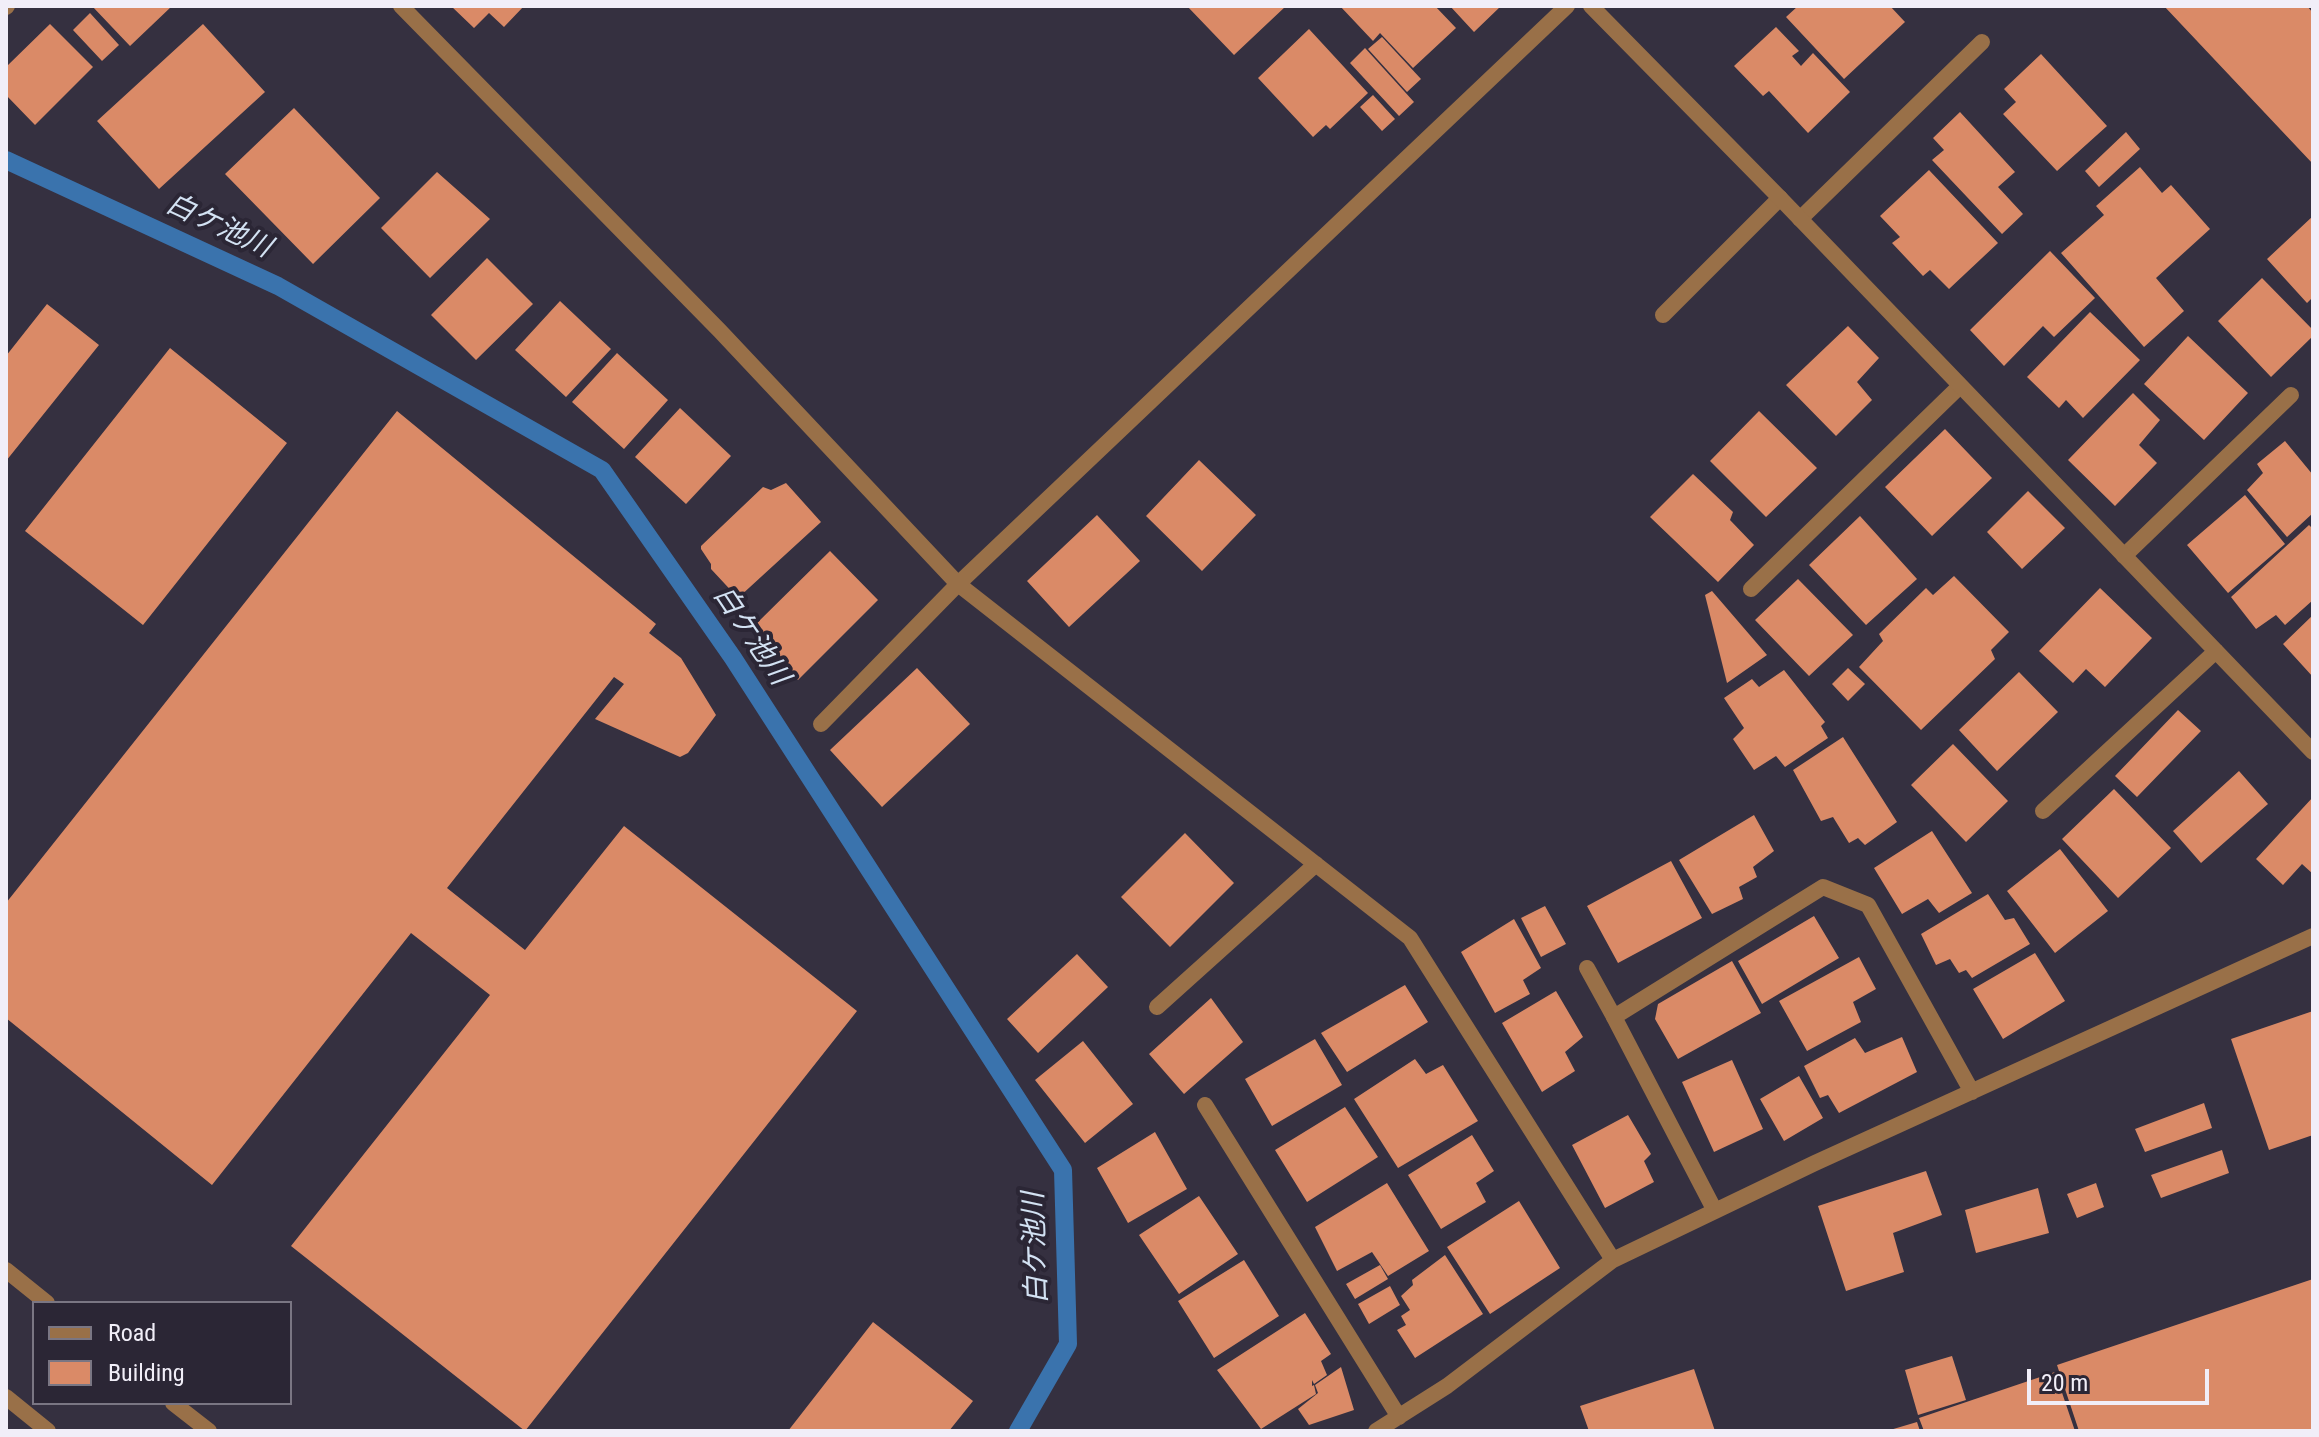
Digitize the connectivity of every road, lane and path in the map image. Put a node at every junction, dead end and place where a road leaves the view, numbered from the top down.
1 (401, 6) edge
2 (1567, 6) edge
3 (1591, 6) edge
4 (1982, 42) dead end
5 (1780, 198) junction
6 (1800, 219) junction
7 (1663, 315) dead end
8 (1960, 386) junction
9 (2291, 395) dead end
10 (2124, 556) junction
11 (958, 584) junction
12 (1751, 589) dead end
13 (2216, 651) junction
14 (821, 724) dead end
15 (2313, 752) edge
16 (2043, 811) dead end
17 (1316, 864) junction
18 (2313, 936) edge
19 (1587, 968) dead end
20 (1157, 1007) dead end
21 (1614, 1017) junction
22 (1972, 1092) junction
23 (1205, 1105) dead end
24 (1715, 1211) junction
25 (1613, 1260) junction
26 (6, 1270) edge
27 (45, 1301) edge
28 (6, 1397) edge
29 (176, 1405) edge
30 (1399, 1417) junction
31 (48, 1431) edge
32 (209, 1431) edge
33 (1376, 1431) edge

1 - 11 street
2 - 11 street
3 - 5 street
4 - 6 street
5 - 6 street
5 - 7 street
6 - 8 street
8 - 10 street
8 - 12 street
9 - 10 street
10 - 13 street
11 - 14 street
11 - 17 street
13 - 15 street
13 - 16 street
17 - 20 street
17 - 25 street
18 - 22 street
19 - 21 street
21 - 22 street
21 - 24 street
22 - 24 street
23 - 30 street
24 - 25 street
25 - 30 street
26 - 27 street
28 - 31 street
29 - 32 street
30 - 33 street

